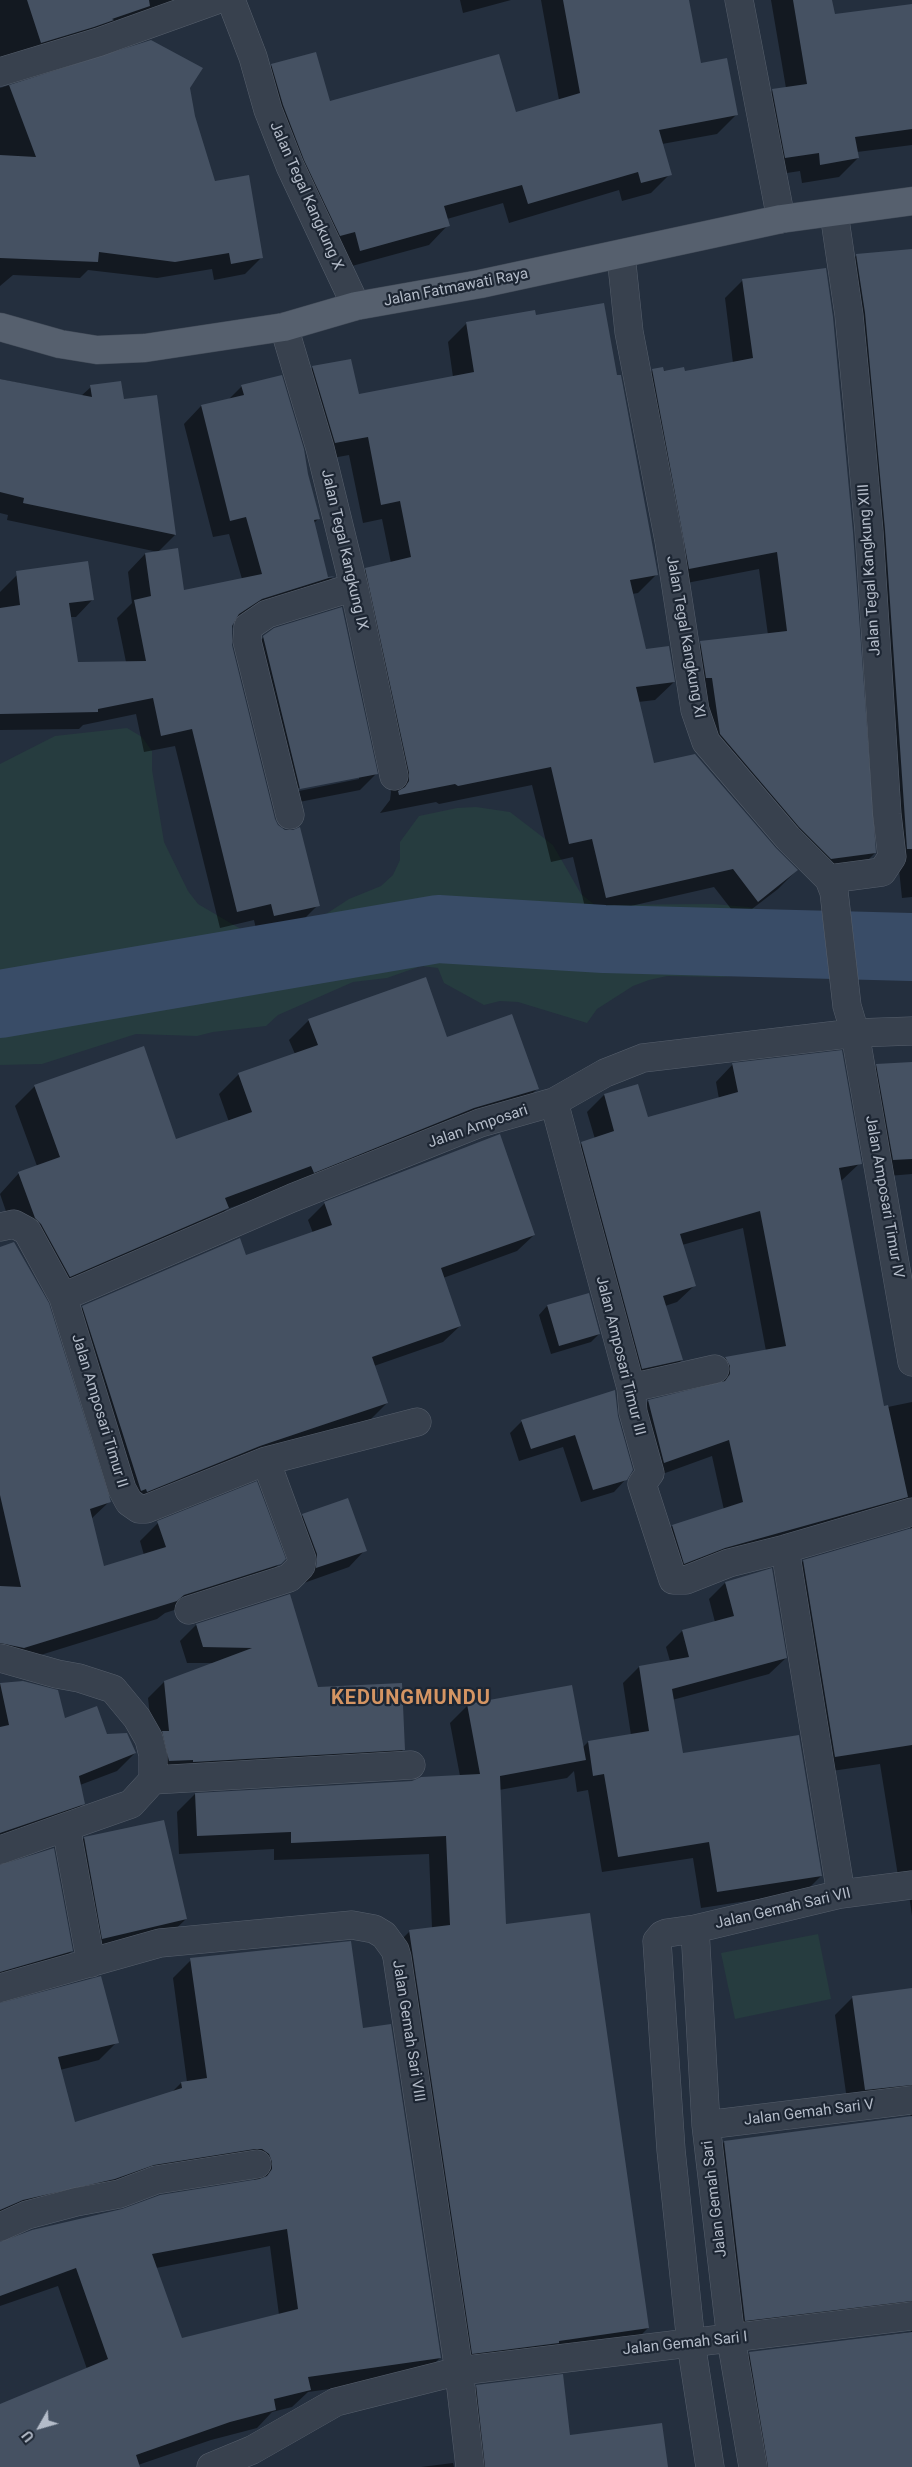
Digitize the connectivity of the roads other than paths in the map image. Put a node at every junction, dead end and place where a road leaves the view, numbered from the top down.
1 (216, 0) edge
2 (231, 0) edge
3 (739, 0) edge
4 (0, 72) edge
5 (912, 201) edge
6 (834, 213) junction
7 (782, 219) junction
8 (621, 255) junction
9 (356, 306) junction
10 (0, 327) edge
11 (284, 327) junction
12 (354, 587) junction
13 (394, 776) dead end
14 (290, 815) dead end
15 (833, 890) junction
16 (912, 1031) edge
17 (855, 1033) junction
18 (554, 1102) junction
19 (5, 1226) edge
20 (63, 1297) junction
21 (912, 1362) edge
22 (715, 1369) dead end
23 (631, 1388) junction
24 (417, 1422) dead end
25 (266, 1461) junction
26 (912, 1512) edge
27 (785, 1549) junction
28 (189, 1610) dead end
29 (0, 1658) edge
30 (411, 1765) dead end
31 (153, 1780) junction
32 (66, 1827) junction
33 (0, 1850) edge
34 (912, 1885) edge
35 (841, 1894) junction
36 (695, 1929) junction
37 (91, 1962) junction
38 (0, 1988) edge
39 (912, 2100) edge
40 (706, 2126) junction
41 (257, 2164) dead end
42 (0, 2227) edge
43 (912, 2316) edge
44 (731, 2339) junction
45 (691, 2343) junction
46 (459, 2371) junction
47 (212, 2467) edge
48 (470, 2467) edge
49 (710, 2467) edge
50 (753, 2467) edge

1 - 4 street
2 - 9 street, Jalan Tegal Kangkung X
3 - 7 street
5 - 6 main road, Jalan Fatmawati Raya
6 - 7 main road, Jalan Fatmawati Raya
6 - 15 street, Jalan Tegal Kangkung XIII
7 - 8 main road, Jalan Fatmawati Raya
8 - 9 main road, Jalan Fatmawati Raya
8 - 15 street, Jalan Tegal Kangkung XI
9 - 11 main road, Jalan Fatmawati Raya
10 - 11 main road, Jalan Fatmawati Raya
11 - 12 street, Jalan Tegal Kangkung IX
12 - 13 street, Jalan Tegal Kangkung IX
12 - 14 street
15 - 17 street
16 - 17 street, Jalan Amposari
17 - 18 street, Jalan Amposari
17 - 21 street, Jalan Amposari Timur IV
18 - 20 street, Jalan Amposari
18 - 23 street, Jalan Amposari Timur III
19 - 20 street, Jalan Amposari Timur II
20 - 25 street, Jalan Amposari Timur II
22 - 23 street
23 - 27 street, Jalan Amposari Timur III
24 - 25 street, Jalan Amposari Timur II
25 - 28 street
26 - 27 street
27 - 35 street
29 - 31 street
30 - 31 street
31 - 32 street
32 - 33 street
32 - 37 street
34 - 35 street, Jalan Gemah Sari VII
35 - 36 street, Jalan Gemah Sari VII
36 - 40 street, Jalan Gemah Sari
36 - 45 street, Jalan Gemah Sari VII
37 - 38 street, Jalan Gemah Sari VIII
37 - 46 street, Jalan Gemah Sari VIII
39 - 40 street, Jalan Gemah Sari V
40 - 44 street, Jalan Gemah Sari
41 - 42 street
43 - 44 street, Jalan Gemah Sari I
44 - 45 street, Jalan Gemah Sari I
44 - 50 street, Jalan Gemah Sari
45 - 46 street, Jalan Gemah Sari I
45 - 49 street
46 - 47 street
46 - 48 street, Jalan Gemah Sari VIII

